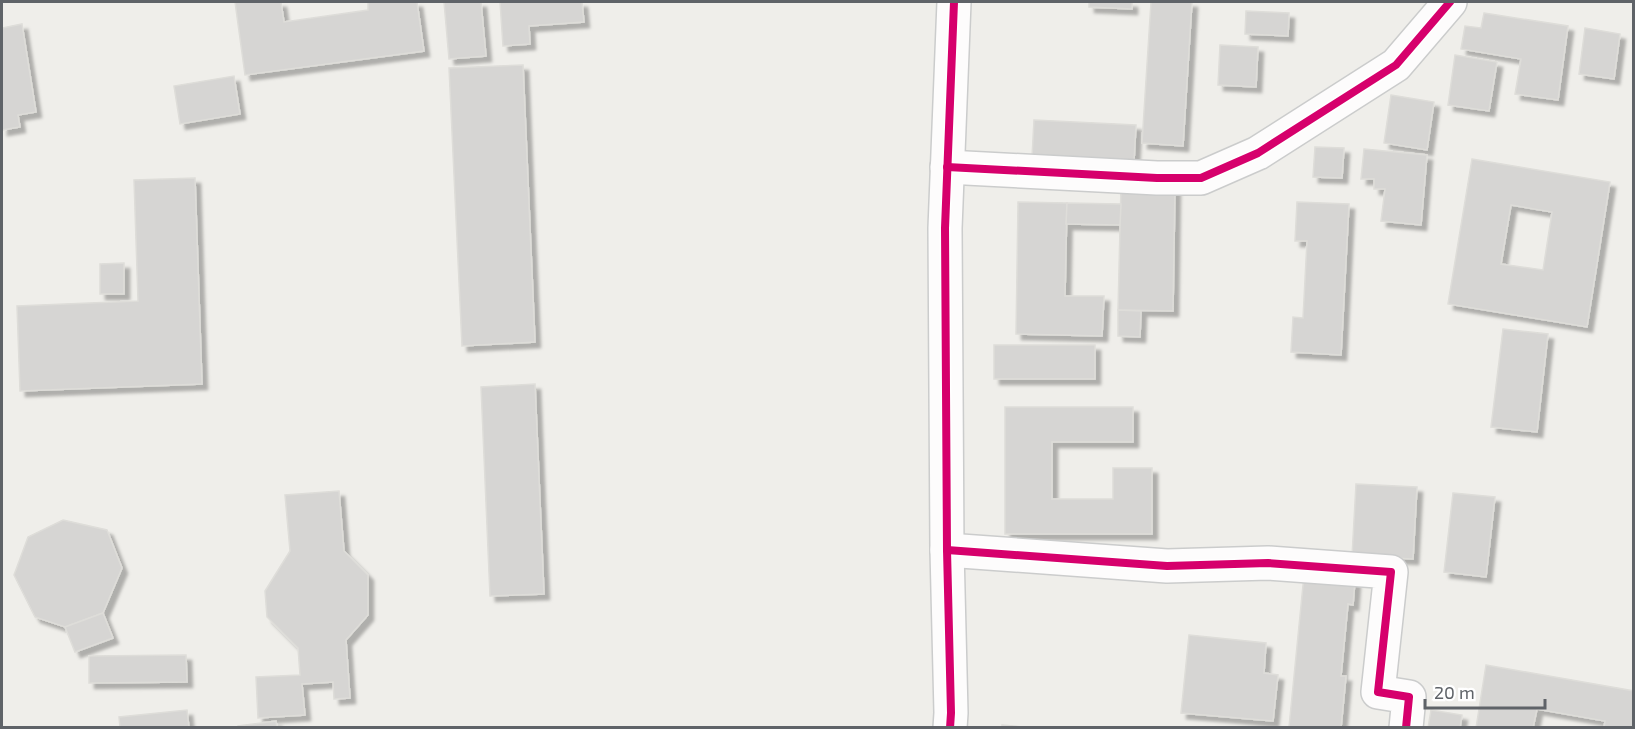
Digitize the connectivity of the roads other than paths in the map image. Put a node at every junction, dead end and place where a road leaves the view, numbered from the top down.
1 (954, 2) edge
2 (1450, 2) edge
3 (947, 167) junction
4 (947, 550) junction
5 (950, 728) edge
6 (1406, 728) edge

1 - 3 street
2 - 3 street
3 - 4 street
4 - 5 street
4 - 6 street

